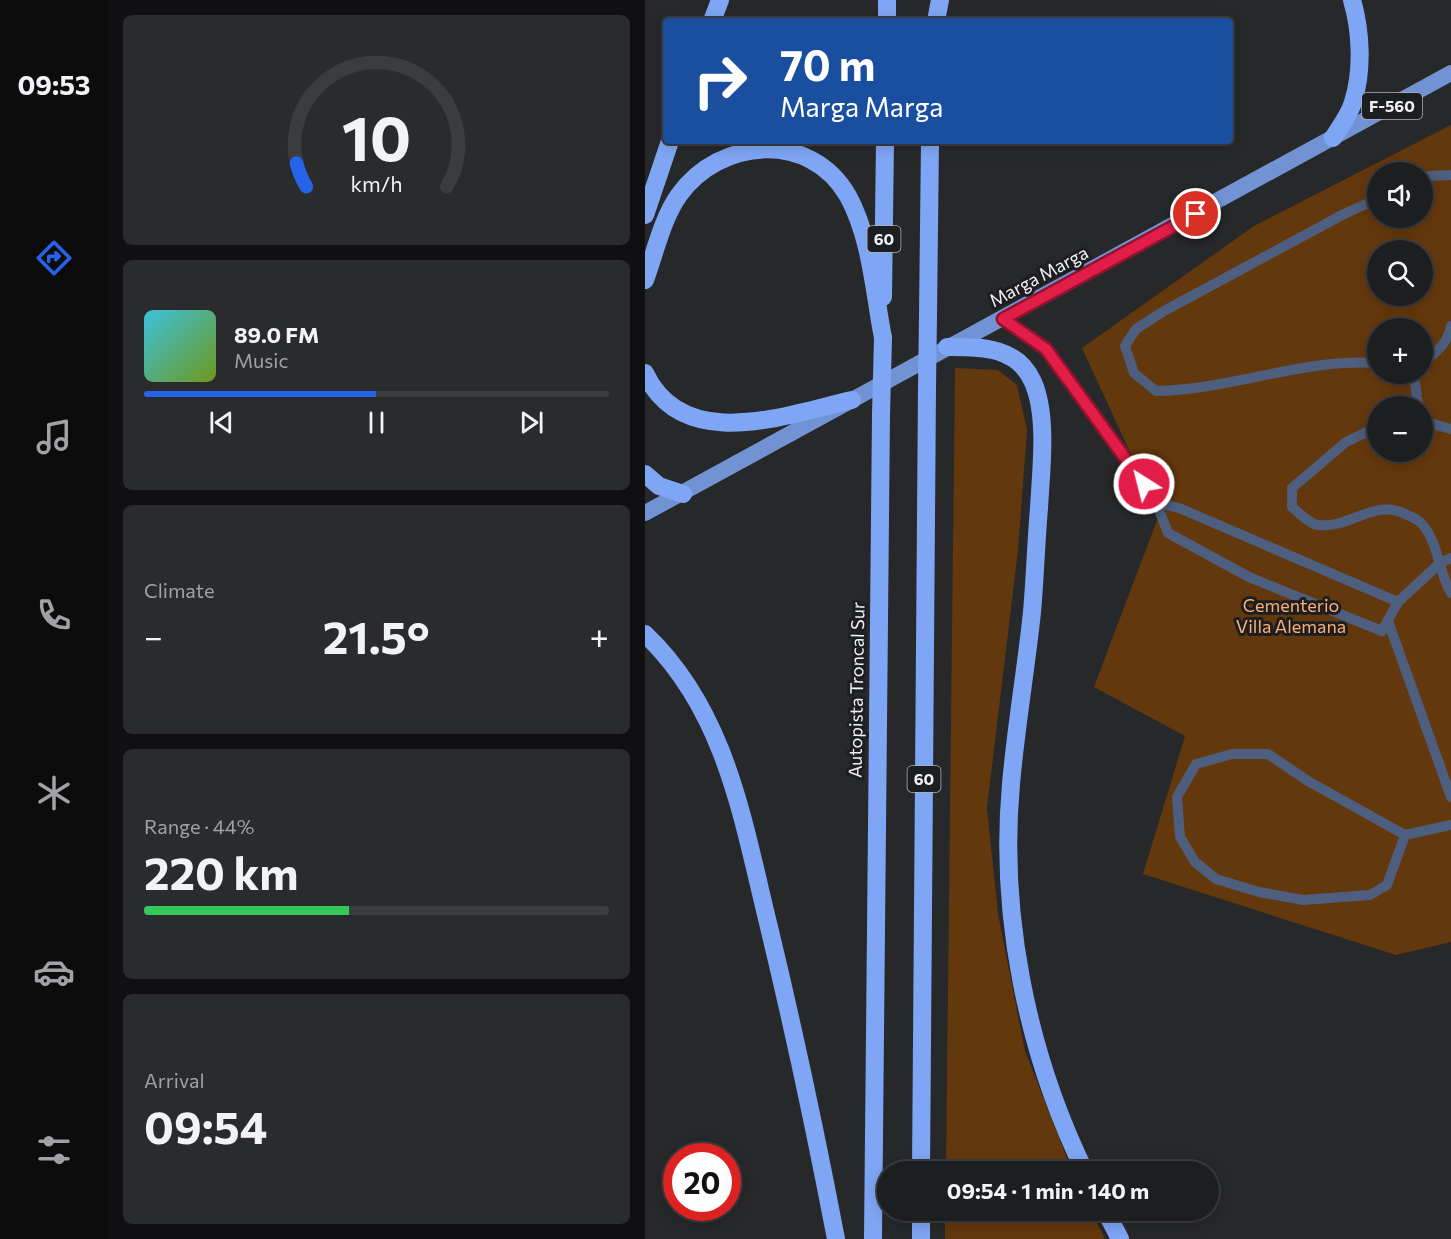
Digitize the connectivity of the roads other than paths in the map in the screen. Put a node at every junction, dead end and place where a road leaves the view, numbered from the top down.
1 (720, 0) edge
2 (887, 0) edge
3 (931, 0) edge
4 (940, 0) edge
5 (1352, 0) edge
6 (713, 18) edge
7 (887, 18) edge
8 (931, 18) edge
9 (937, 18) edge
10 (1451, 74) edge
11 (1333, 138) junction
12 (669, 144) edge
13 (885, 144) edge
14 (930, 144) edge
15 (1451, 175) edge
16 (1433, 176) edge
17 (1367, 204) edge
18 (645, 215) edge
19 (645, 280) edge
20 (1003, 319) junction
21 (1450, 330) edge
22 (883, 338) junction
23 (947, 347) junction
24 (1451, 348) edge
25 (1433, 356) edge
26 (1367, 362) edge
27 (645, 373) edge
28 (852, 400) junction
29 (1433, 424) edge
30 (1451, 429) edge
31 (1367, 432) edge
32 (645, 474) edge
33 (683, 494) junction
34 (1157, 502) junction
35 (645, 513) edge
36 (1451, 558) edge
37 (1440, 563) junction
38 (1451, 593) edge
39 (1398, 602) junction
40 (1388, 621) junction
41 (645, 634) edge
42 (1451, 797) edge
43 (1451, 825) edge
44 (1405, 835) junction
45 (921, 1161) edge
46 (1080, 1161) edge
47 (921, 1221) edge
48 (1111, 1221) edge
49 (836, 1239) edge
50 (873, 1239) edge
51 (921, 1239) edge
52 (1120, 1239) edge

1 - 6 highway
2 - 7 highway
3 - 8 highway
4 - 9 highway
5 - 11 highway
10 - 11 main road, Marga Marga / F-560
11 - 20 main road, Marga Marga / F-560
12 - 18 highway
13 - 22 highway, Autopista Troncal Sur / 60
14 - 45 highway, 60, bridge
15 - 16 lane
17 - 26 lane
19 - 22 highway
20 - 23 main road, Marga Marga
20 - 34 lane
21 - 24 lane
21 - 25 lane
22 - 50 highway, Autopista Troncal Sur / 60, bridge
23 - 28 main road, Marga Marga
23 - 46 highway
27 - 28 highway
28 - 33 main road, Marga Marga
29 - 30 lane
31 - 37 lane
32 - 33 highway
33 - 35 main road, Marga Marga
34 - 39 lane
34 - 40 lane
36 - 37 lane
37 - 38 lane
37 - 39 lane
39 - 40 lane
40 - 42 lane
41 - 49 highway
43 - 44 lane
44 - 44 lane
47 - 51 highway
48 - 52 highway

